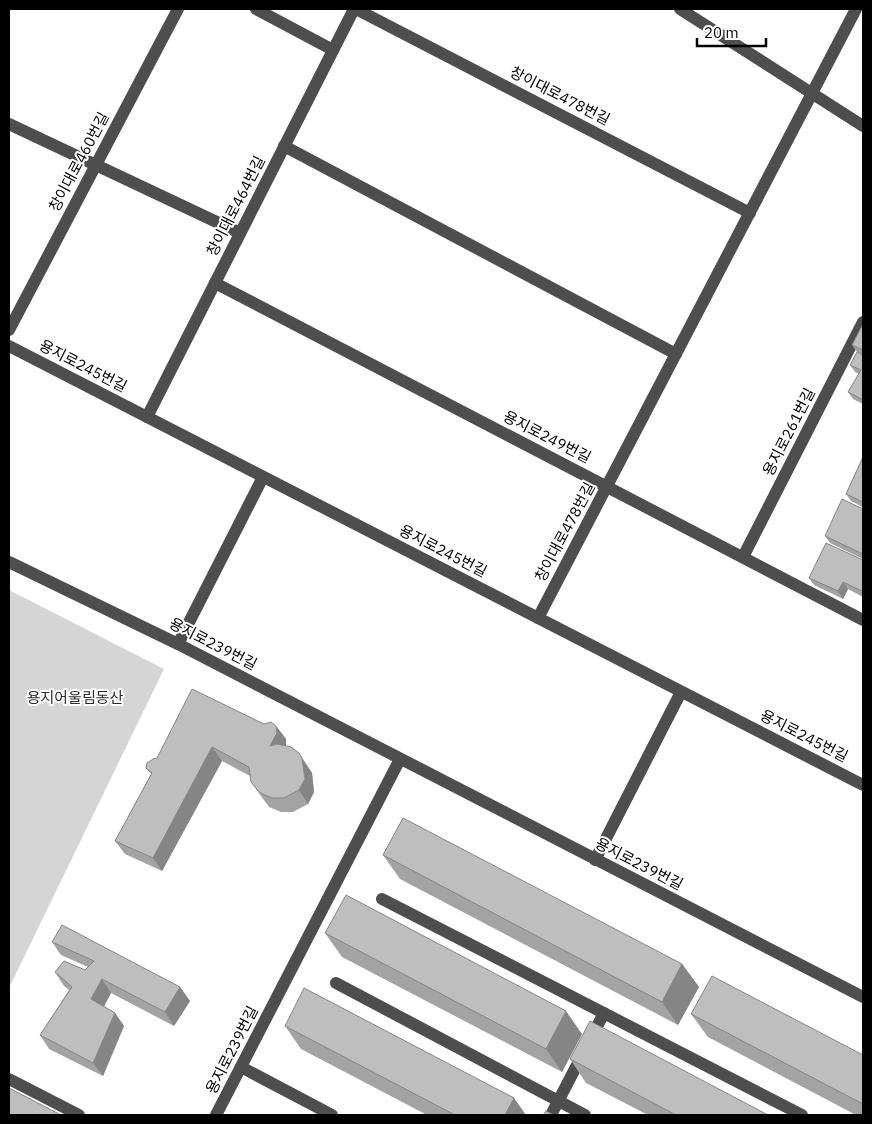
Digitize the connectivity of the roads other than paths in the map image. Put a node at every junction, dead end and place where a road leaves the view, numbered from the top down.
1 (178, 9) edge
2 (256, 9) edge
3 (355, 9) edge
4 (680, 9) edge
5 (856, 9) edge
6 (333, 50) junction
7 (813, 94) junction
8 (9, 124) edge
9 (863, 126) edge
10 (284, 146) junction
11 (96, 165) junction
12 (750, 213) junction
13 (240, 233) junction
14 (215, 283) junction
15 (863, 322) edge
16 (9, 330) edge
17 (9, 346) edge
18 (676, 354) junction
19 (147, 417) junction
20 (263, 477) junction
21 (607, 486) junction
22 (743, 557) junction
23 (9, 562) edge
24 (538, 618) junction
25 (863, 620) edge
26 (178, 644) junction
27 (681, 692) junction
28 (400, 759) junction
29 (863, 785) edge
30 (595, 860) junction
31 (382, 899) dead end
32 (336, 983) dead end
33 (863, 998) edge
34 (604, 1013) junction
35 (241, 1067) junction
36 (9, 1079) edge
37 (558, 1101) junction
38 (79, 1115) edge
39 (216, 1115) edge
40 (332, 1115) edge
41 (551, 1115) edge
42 (585, 1115) edge
43 (802, 1115) edge

1 - 11 street, 창이대로460번길
2 - 6 street
3 - 6 street, 창이대로464번길
3 - 12 street, 창이대로478번길
4 - 7 street
5 - 7 street, 창이대로478번길
6 - 10 street, 창이대로464번길
7 - 9 street
7 - 12 street, 창이대로478번길
8 - 11 street
10 - 13 street, 창이대로464번길
10 - 18 street
11 - 13 street
11 - 16 street, 창이대로460번길
12 - 18 street, 창이대로478번길
13 - 14 street, 창이대로464번길
14 - 19 street, 창이대로464번길
14 - 21 street, 용지로249번길
15 - 22 street, 용지로261번길
17 - 19 street, 용지로245번길
18 - 21 street, 창이대로478번길
19 - 20 street, 용지로245번길
20 - 24 street, 용지로245번길
20 - 26 street
21 - 22 street, 용지로249번길
21 - 24 street, 창이대로478번길
22 - 25 street, 용지로249번길
23 - 26 street, 용지로239번길
24 - 27 street, 용지로245번길
26 - 28 street, 용지로239번길
27 - 29 street, 용지로245번길
27 - 30 street
28 - 30 street, 용지로239번길
28 - 35 street, 용지로239번길
30 - 33 street, 용지로239번길
31 - 34 street
32 - 37 street
34 - 37 street
34 - 43 street
35 - 39 street, 용지로239번길
35 - 40 street
36 - 38 street
37 - 41 street
37 - 42 street

